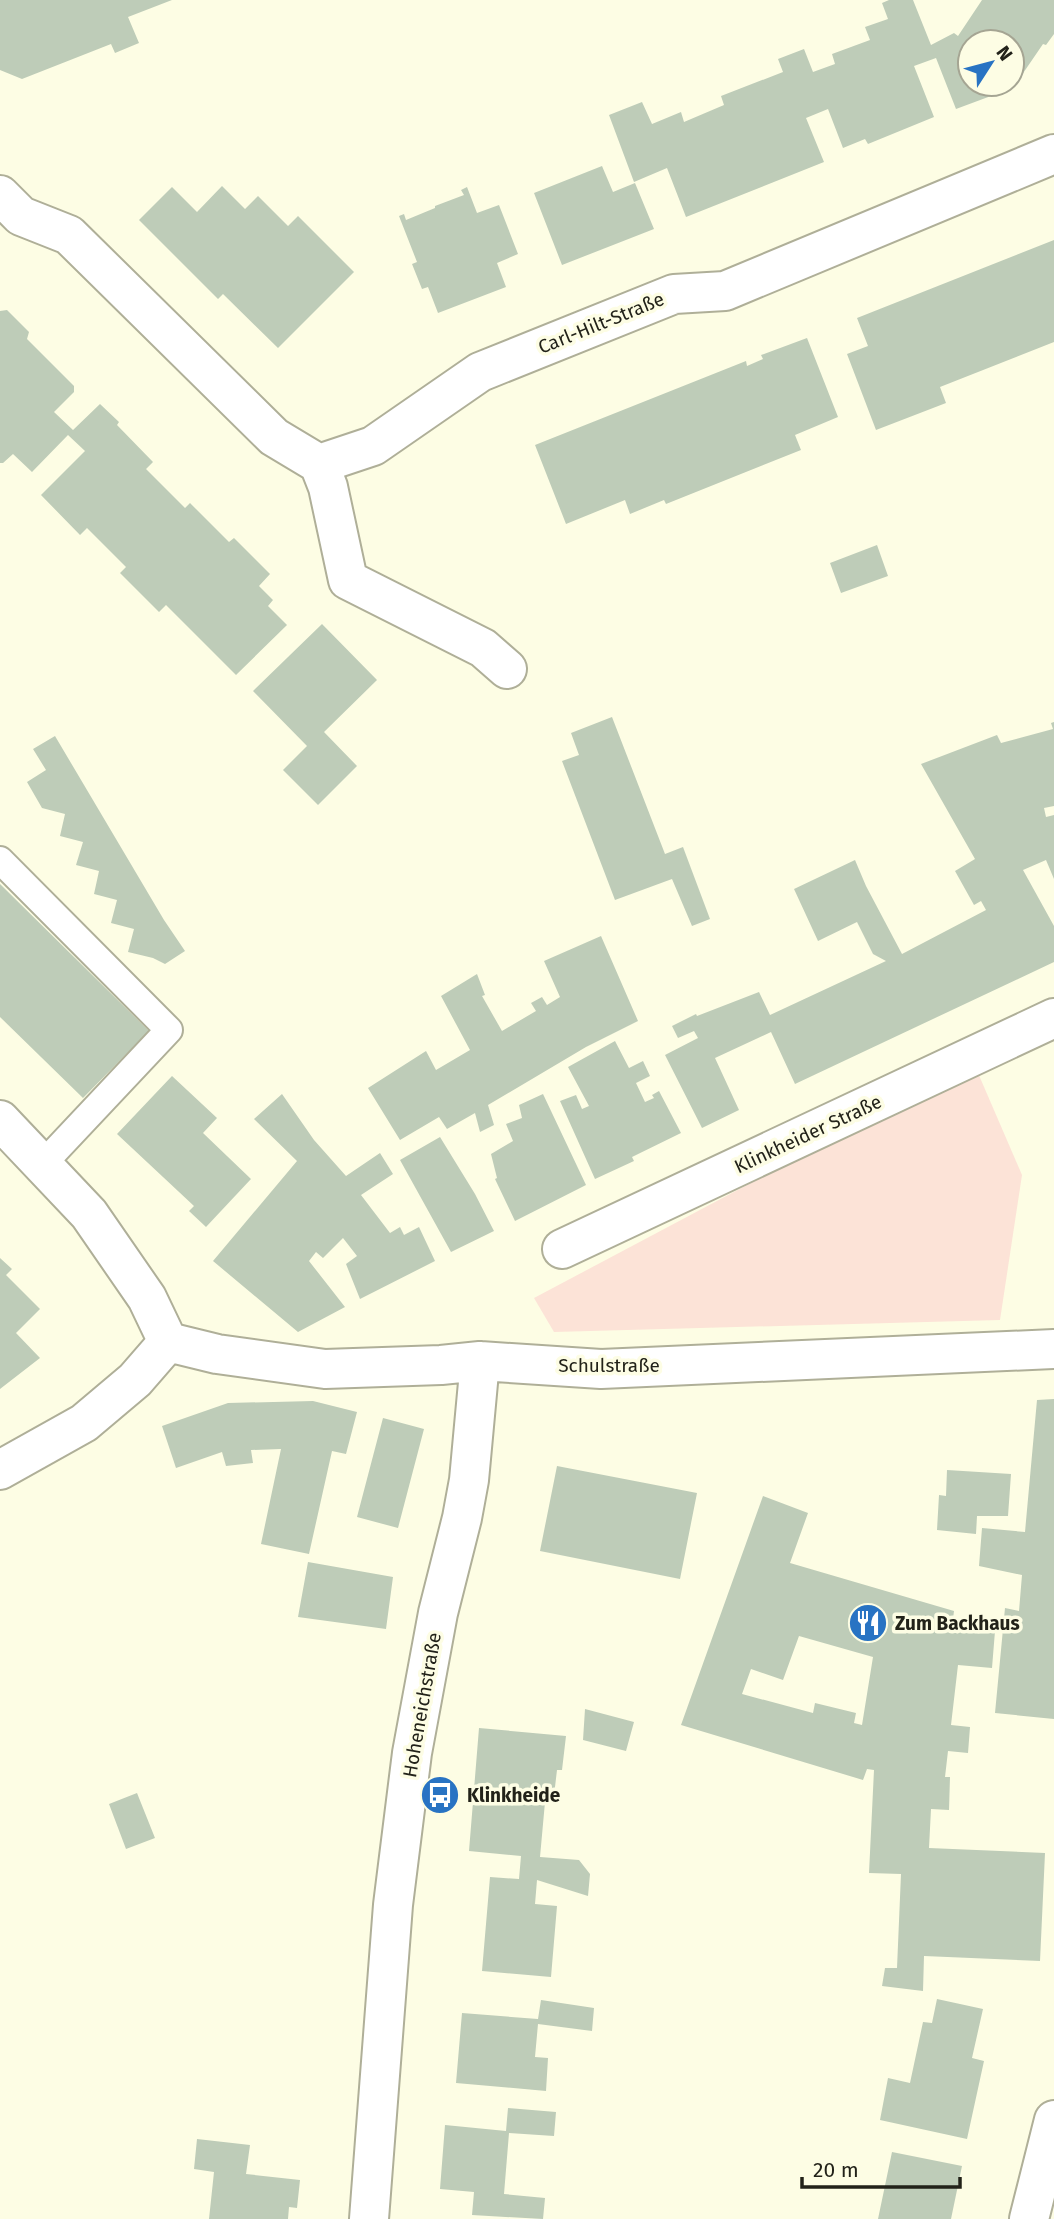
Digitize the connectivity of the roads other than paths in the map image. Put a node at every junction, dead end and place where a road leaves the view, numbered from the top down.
1 (1054, 154) edge
2 (0, 195) edge
3 (319, 464) junction
4 (507, 669) dead end
5 (0, 860) edge
6 (1054, 1018) edge
7 (0, 1120) edge
8 (42, 1165) junction
9 (562, 1249) dead end
10 (168, 1342) junction
11 (1054, 1349) edge
12 (480, 1360) junction
13 (0, 1470) edge
14 (1054, 2120) edge
15 (369, 2219) edge
16 (1028, 2219) edge

1 - 3 street, Carl-Hilt-Straße
2 - 3 street
3 - 4 street
5 - 8 lane
6 - 9 street, Klinkheider Straße
7 - 8 street
8 - 10 street
10 - 12 street, Schulstraße
10 - 13 street
11 - 12 street, Schulstraße
12 - 15 street, Hoheneichstraße
14 - 16 street

